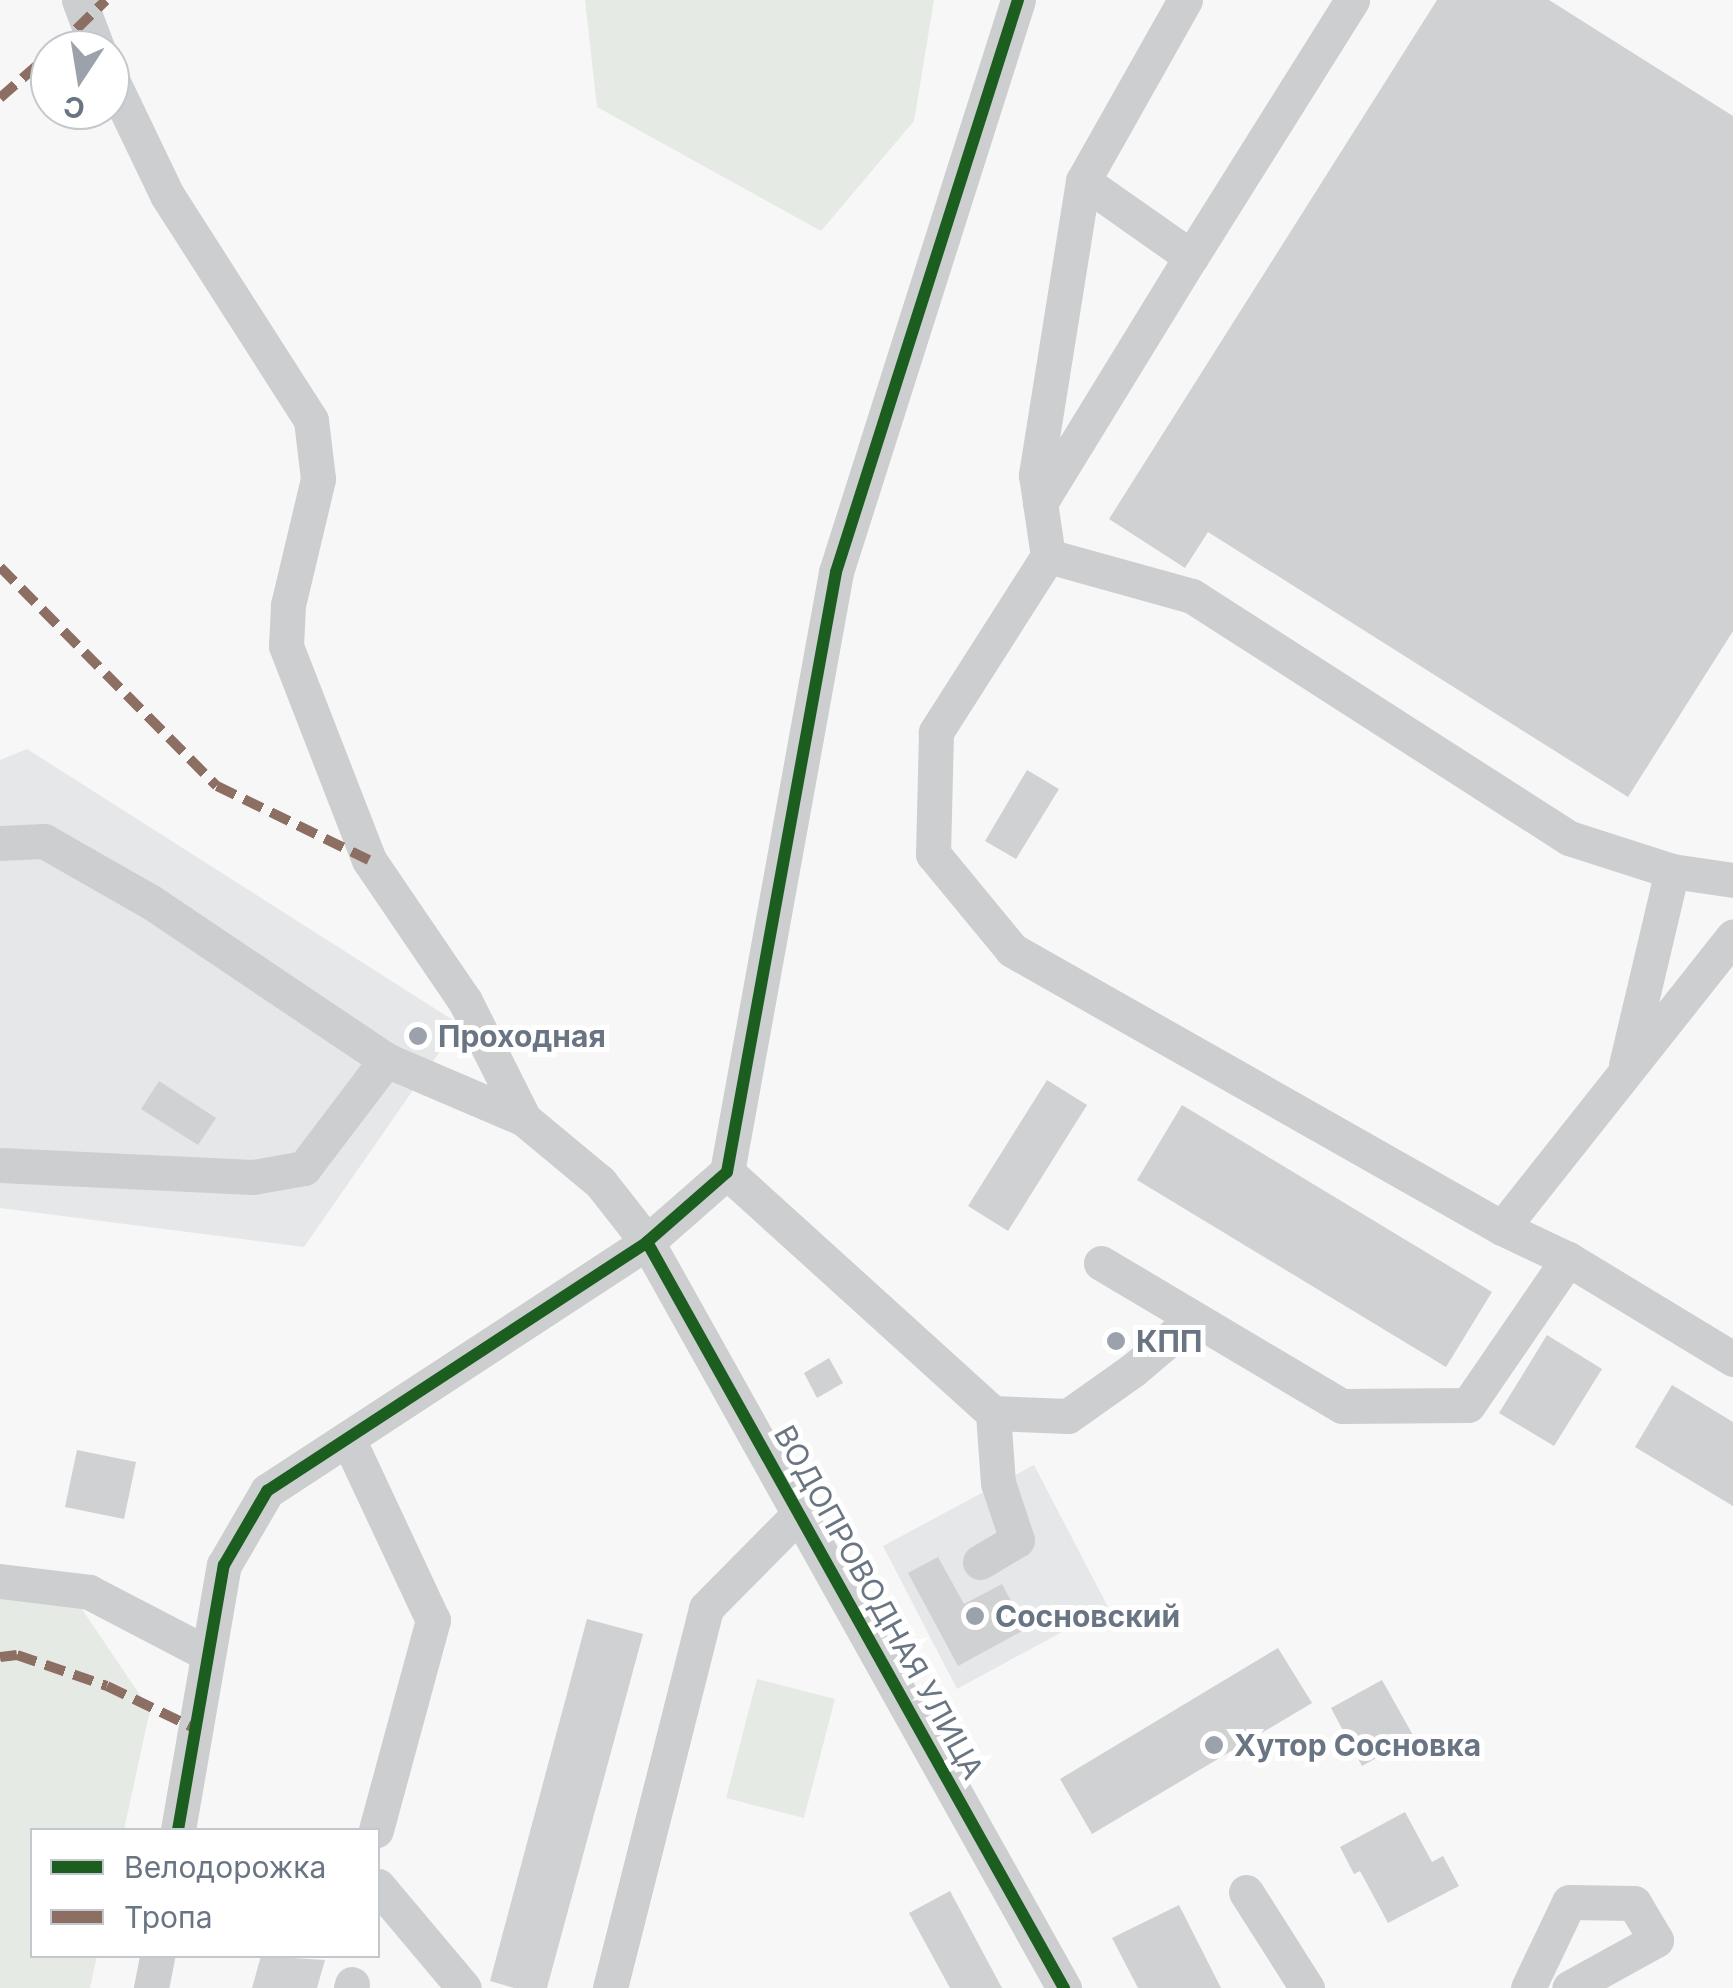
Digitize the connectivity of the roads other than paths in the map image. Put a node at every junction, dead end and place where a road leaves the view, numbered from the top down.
1 (79, 0) edge
2 (1018, 0) edge
3 (1184, 0) edge
4 (1352, 0) edge
5 (90, 30) edge
6 (130, 118) edge
7 (1083, 181) junction
8 (1191, 258) junction
9 (1040, 503) junction
10 (1048, 556) junction
11 (0, 842) edge
12 (1672, 871) junction
13 (1733, 880) edge
14 (1733, 937) edge
15 (386, 1060) junction
16 (1624, 1075) junction
17 (524, 1120) junction
18 (0, 1165) edge
19 (726, 1172) junction
20 (1502, 1228) junction
21 (647, 1242) junction
22 (1568, 1259) junction
23 (1101, 1263) dead end
24 (1193, 1318) junction
25 (1733, 1359) edge
26 (993, 1414) junction
27 (348, 1441) junction
28 (801, 1512) junction
29 (980, 1562) dead end
30 (0, 1581) edge
31 (208, 1654) junction
32 (180, 1828) edge
33 (377, 1828) edge
34 (380, 1888) edge
35 (1246, 1892) dead end
36 (157, 1958) edge
37 (151, 1988) edge
38 (464, 1988) edge
39 (610, 1988) edge
40 (1064, 1988) edge
41 (1307, 1988) edge
42 (1528, 1988) edge
43 (1569, 1988) edge

1 - 5 street
2 - 19 street
3 - 7 street
4 - 8 street
6 - 17 street
7 - 8 street
7 - 9 street
8 - 9 street
9 - 10 street
10 - 12 street
10 - 20 street
11 - 15 street
12 - 13 street
12 - 16 street
14 - 16 street
15 - 17 street
15 - 18 street
16 - 20 street
17 - 21 street, ВОДОПРОВОДНАЯ УЛИЦА
19 - 21 street
19 - 26 street
20 - 22 street
21 - 27 street
21 - 28 street, ВОДОПРОВОДНАЯ УЛИЦА
22 - 24 street
22 - 25 street
23 - 24 street
24 - 26 street
26 - 29 street
27 - 31 street
27 - 33 street
28 - 39 street
28 - 40 street, ВОДОПРОВОДНАЯ УЛИЦА
30 - 31 street
31 - 32 street
34 - 38 street
35 - 41 street
36 - 37 street
42 - 43 street

